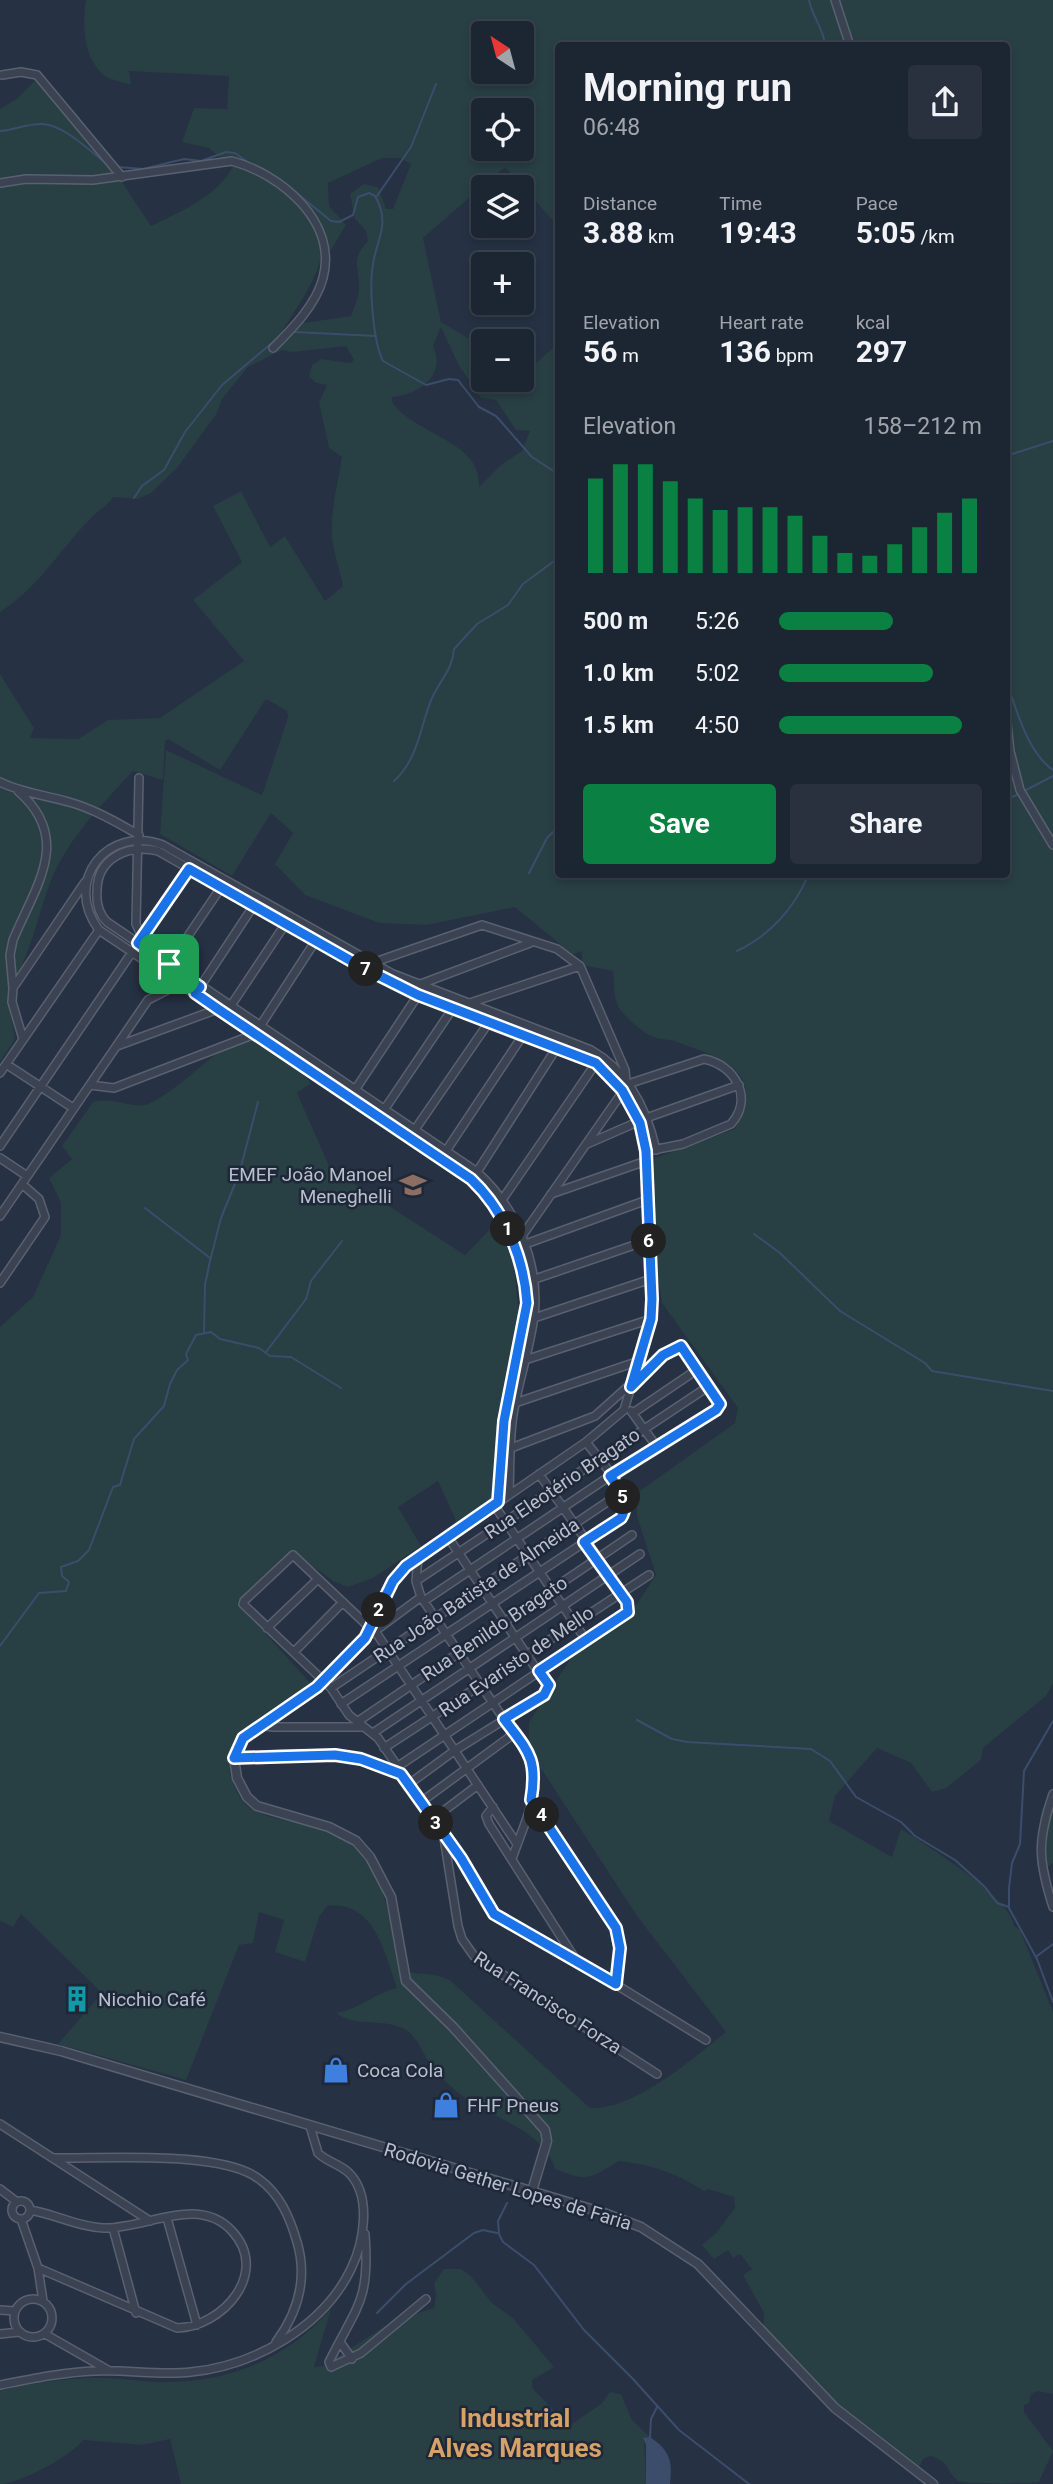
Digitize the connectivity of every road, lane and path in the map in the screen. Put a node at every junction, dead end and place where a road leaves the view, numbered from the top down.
1 (835, 0) edge
2 (849, 42) edge
3 (2, 75) dead end
4 (122, 177) junction
5 (0, 183) edge
6 (273, 348) dead end
7 (1010, 751) edge
8 (139, 778) dead end
9 (0, 782) edge
10 (18, 791) junction
11 (139, 838) junction
12 (1053, 845) edge
13 (139, 850) junction
14 (194, 861) junction
15 (189, 869) junction
16 (86, 882) junction
17 (222, 887) junction
18 (254, 905) junction
19 (286, 923) junction
20 (99, 930) junction
21 (318, 937) junction
22 (140, 940) junction
23 (531, 943) junction
24 (132, 951) junction
25 (372, 962) junction
26 (169, 964) junction
27 (580, 966) junction
28 (391, 977) junction
29 (181, 983) junction
30 (418, 985) junction
31 (13, 988) junction
32 (198, 990) junction
33 (418, 995) junction
34 (230, 1007) junction
35 (453, 1008) junction
36 (464, 1008) junction
37 (218, 1009) junction
38 (489, 1022) junction
39 (257, 1031) junction
40 (523, 1035) junction
41 (560, 1038) junction
42 (23, 1039) junction
43 (117, 1046) junction
44 (559, 1048) junction
45 (596, 1063) junction
46 (6, 1064) junction
47 (0, 1073) edge
48 (627, 1082) junction
49 (90, 1085) junction
50 (739, 1085) junction
51 (40, 1086) junction
52 (355, 1090) junction
53 (622, 1090) junction
54 (73, 1108) junction
55 (384, 1110) junction
56 (649, 1117) junction
57 (640, 1123) junction
58 (414, 1131) junction
59 (586, 1144) junction
60 (0, 1146) edge
61 (656, 1150) junction
62 (646, 1151) junction
63 (446, 1152) junction
64 (0, 1158) edge
65 (646, 1161) junction
66 (477, 1172) junction
67 (25, 1180) junction
68 (551, 1194) junction
69 (502, 1200) junction
70 (648, 1200) junction
71 (0, 1216) edge
72 (649, 1240) junction
73 (523, 1241) junction
74 (515, 1248) junction
75 (535, 1279) junction
76 (651, 1279) junction
77 (0, 1283) edge
78 (534, 1318) junction
79 (651, 1319) junction
80 (525, 1360) junction
81 (639, 1361) junction
82 (698, 1369) junction
83 (709, 1386) junction
84 (631, 1387) junction
85 (515, 1403) junction
86 (626, 1405) junction
87 (633, 1413) junction
88 (645, 1429) junction
89 (586, 1442) junction
90 (657, 1447) junction
91 (511, 1448) junction
92 (598, 1460) junction
93 (539, 1474) junction
94 (610, 1476) junction
95 (551, 1491) junction
96 (622, 1492) junction
97 (509, 1495) junction
98 (496, 1504) junction
99 (562, 1508) junction
100 (504, 1522) junction
101 (573, 1524) junction
102 (632, 1535) dead end
103 (448, 1537) junction
104 (516, 1539) junction
105 (584, 1542) junction
106 (458, 1553) junction
107 (640, 1554) dead end
108 (418, 1557) junction
109 (527, 1557) junction
110 (597, 1558) junction
111 (469, 1570) junction
112 (538, 1572) junction
113 (609, 1575) junction
114 (649, 1575) dead end
115 (318, 1579) junction
116 (416, 1581) junction
117 (481, 1588) junction
118 (550, 1590) junction
119 (620, 1592) junction
120 (423, 1599) junction
121 (343, 1602) junction
122 (492, 1604) junction
123 (562, 1606) junction
124 (436, 1618) junction
125 (504, 1621) junction
126 (573, 1623) junction
127 (267, 1628) junction
128 (372, 1630) junction
129 (447, 1634) junction
130 (515, 1637) junction
131 (365, 1638) joint
132 (586, 1640) junction
133 (388, 1650) junction
134 (295, 1651) junction
135 (459, 1651) junction
136 (527, 1654) junction
137 (399, 1666) junction
138 (470, 1668) junction
139 (539, 1671) junction
140 (324, 1681) junction
141 (412, 1684) junction
142 (481, 1685) junction
143 (331, 1688) junction
144 (422, 1700) junction
145 (492, 1701) junction
146 (341, 1704) junction
147 (433, 1717) junction
148 (504, 1719) junction
149 (357, 1722) junction
150 (259, 1724) junction
151 (365, 1727) junction
152 (373, 1733) junction
153 (515, 1733) junction
154 (444, 1735) junction
155 (384, 1748) junction
156 (454, 1751) junction
157 (234, 1758) junction
158 (397, 1767) junction
159 (466, 1769) junction
160 (401, 1774) junction
161 (408, 1784) junction
162 (478, 1785) junction
163 (1053, 1794) edge
164 (531, 1800) junction
165 (421, 1802) junction
166 (493, 1807) junction
167 (433, 1819) junction
168 (443, 1834) junction
169 (516, 1844) junction
170 (512, 1859) junction
171 (1053, 1907) edge
172 (576, 1960) junction
173 (616, 1984) junction
174 (0, 2037) edge
175 (706, 2040) dead end
176 (657, 2074) dead end
177 (0, 2124) edge
178 (310, 2126) junction
179 (4, 2130) edge
180 (54, 2158) junction
181 (0, 2189) edge
182 (532, 2191) junction
183 (17, 2202) junction
184 (30, 2210) junction
185 (167, 2218) junction
186 (21, 2219) junction
187 (150, 2221) junction
188 (364, 2223) junction
189 (113, 2228) junction
190 (38, 2268) junction
191 (426, 2299) dead end
192 (43, 2301) junction
193 (0, 2310) edge
194 (15, 2311) junction
195 (136, 2313) junction
196 (197, 2326) junction
197 (19, 2332) junction
198 (0, 2334) edge
199 (45, 2334) junction
200 (340, 2342) junction
201 (274, 2346) junction
202 (352, 2359) junction
203 (109, 2370) junction
204 (0, 2385) edge
205 (933, 2484) edge

1 - 2 street
3 - 4 street
4 - 5 street
4 - 6 street
7 - 12 street
8 - 11 street
9 - 10 street
10 - 11 street
10 - 31 street
11 - 13 street
11 - 14 street
11 - 16 street
13 - 15 street
13 - 22 street
13 - 22 street
14 - 15 street
14 - 21 street
15 - 17 street
15 - 22 street
16 - 20 street
16 - 31 street
17 - 18 street
17 - 26 street
18 - 19 street
18 - 32 street
19 - 21 street
19 - 34 street
20 - 24 street
20 - 42 street
21 - 25 street
21 - 28 street
21 - 39 street
22 - 24 street
22 - 26 street
23 - 25 street
23 - 27 street
23 - 30 street
24 - 29 street
24 - 51 street
25 - 28 street
26 - 32 street
27 - 36 street
27 - 48 street
28 - 30 street
28 - 33 street
29 - 32 street
29 - 43 street
30 - 36 street
31 - 42 street
32 - 34 street
32 - 37 street
33 - 35 street
33 - 52 street
34 - 39 street
35 - 36 street
35 - 55 street
36 - 38 street
36 - 41 street
37 - 39 street
37 - 43 street
38 - 40 street
38 - 58 street
39 - 49 street
39 - 52 street
39 - 74 street
40 - 44 street
40 - 63 street
41 - 44 street
41 - 48 street
42 - 46 street
43 - 49 street
44 - 45 street
44 - 66 street
45 - 53 street
45 - 69 street
46 - 47 street
46 - 51 street
48 - 50 street
48 - 53 street
48 - 56 street
49 - 54 street
50 - 56 street
50 - 61 street
51 - 54 street
51 - 60 street
52 - 55 street
53 - 57 street
53 - 59 street
54 - 67 street
55 - 58 street
56 - 57 street
56 - 61 street
57 - 59 street
57 - 62 street
58 - 63 street
59 - 68 street
61 - 62 street
62 - 65 street
63 - 66 street
64 - 67 street
65 - 68 street
65 - 70 street
66 - 69 street
67 - 71 street
67 - 77 street
68 - 73 street
69 - 73 street
70 - 72 street
70 - 73 street
72 - 75 street
72 - 76 street
73 - 74 street
73 - 75 street
74 - 98 street
75 - 78 street
76 - 78 street
76 - 79 street
78 - 80 street
79 - 80 street
79 - 81 street
80 - 85 street
81 - 84 street
81 - 85 street
82 - 83 street
82 - 84 street
82 - 87 street
83 - 88 street, Rua Eleotério Bragato
83 - 90 street
84 - 86 street
84 - 91 street
85 - 91 street
86 - 87 street
86 - 89 street
87 - 88 street
88 - 90 street
88 - 92 street, Rua Eleotério Bragato
89 - 92 street
89 - 93 street
90 - 94 street
91 - 97 street
92 - 94 street
92 - 95 street, Rua Eleotério Bragato
93 - 95 street
93 - 97 street
94 - 96 street
94 - 99 street
95 - 99 street
95 - 100 street, Rua Eleotério Bragato
96 - 101 street, Rua João Batista de Almeida
96 - 105 street
97 - 98 street
98 - 100 street
98 - 103 street
99 - 101 street
99 - 104 street
100 - 104 street
100 - 106 street, Rua Eleotério Bragato
101 - 105 street
101 - 109 street, Rua João Batista de Almeida
102 - 110 street, Rua Benildo Bragato
103 - 106 street
103 - 108 street
104 - 109 street
104 - 111 street
105 - 110 street
105 - 112 street
106 - 111 street
106 - 116 street, Rua Eleotério Bragato
107 - 113 street
108 - 116 street
108 - 128 street
109 - 112 street
109 - 117 street, Rua João Batista de Almeida
110 - 113 street
110 - 118 street, Rua Benildo Bragato
111 - 117 street
111 - 120 street
112 - 118 street
112 - 122 street
113 - 119 street
113 - 123 street
114 - 119 street, Rua Evaristo de Mello
115 - 121 street
115 - 127 street
115 - 127 street
116 - 120 street
117 - 122 street
117 - 124 street, Rua João Batista de Almeida
118 - 123 street
118 - 125 street, Rua Benildo Bragato
119 - 126 street, Rua Evaristo de Mello
119 - 132 street
120 - 124 street
120 - 128 street
121 - 128 street
121 - 134 street
122 - 125 street
122 - 129 street
123 - 126 street
123 - 130 street
124 - 129 street
124 - 133 street, Rua João Batista de Almeida
125 - 130 street
125 - 135 street, Rua Benildo Bragato
126 - 132 street
126 - 136 street, Rua Evaristo de Mello
127 - 134 street
128 - 131 street
128 - 133 street
129 - 135 street
129 - 137 street
130 - 136 street
130 - 138 street
131 - 140 street
132 - 139 street
133 - 137 street
133 - 143 street, Rua João Batista de Almeida
134 - 140 street
135 - 138 street
135 - 141 street, Rua Benildo Bragato
136 - 139 street
136 - 142 street, Rua Evaristo de Mello
137 - 141 street
137 - 146 street
138 - 142 street
138 - 144 street
139 - 145 street
139 - 148 street
140 - 143 street
140 - 150 street
141 - 144 street
141 - 149 street, Rua Benildo Bragato
142 - 145 street
142 - 147 street, Rua Evaristo de Mello
143 - 146 street
144 - 147 street
144 - 152 street
145 - 148 street
145 - 154 street
146 - 149 street
147 - 154 street
147 - 155 street, Rua Evaristo de Mello
148 - 153 street
148 - 156 street
149 - 151 street
150 - 151 street
150 - 157 street
151 - 152 street
152 - 155 street
153 - 159 street
153 - 164 street
154 - 156 street
154 - 158 street
155 - 158 street
156 - 159 street
156 - 161 street
157 - 160 street
157 - 182 street
158 - 160 street
159 - 162 street
159 - 165 street
160 - 161 street
161 - 165 street
162 - 166 street
162 - 167 street
163 - 171 street
164 - 169 street
164 - 173 street
165 - 167 street
166 - 169 street
166 - 170 street
167 - 168 street
168 - 172 street
168 - 176 street, Rua Francisco Forza
169 - 170 street
170 - 172 street
172 - 173 street
173 - 175 street
174 - 178 street, Rodovia Gether Lopes de Faria
177 - 179 street
178 - 182 street, Rodovia Gether Lopes de Faria
178 - 188 street
179 - 180 street
180 - 187 street
180 - 201 street
181 - 183 street
182 - 205 street, Rodovia Gether Lopes de Faria
183 - 184 street
183 - 186 street
184 - 186 street
184 - 189 street
185 - 187 street
185 - 196 street
185 - 196 street
186 - 190 street
187 - 189 street
188 - 200 street
188 - 201 street
189 - 195 street
190 - 192 street
190 - 195 street
191 - 202 street
192 - 194 street
192 - 199 street
193 - 194 street
194 - 197 street
195 - 196 street
197 - 198 street
197 - 199 street
199 - 203 street
200 - 202 street
200 - 202 street
201 - 203 street
203 - 204 street

